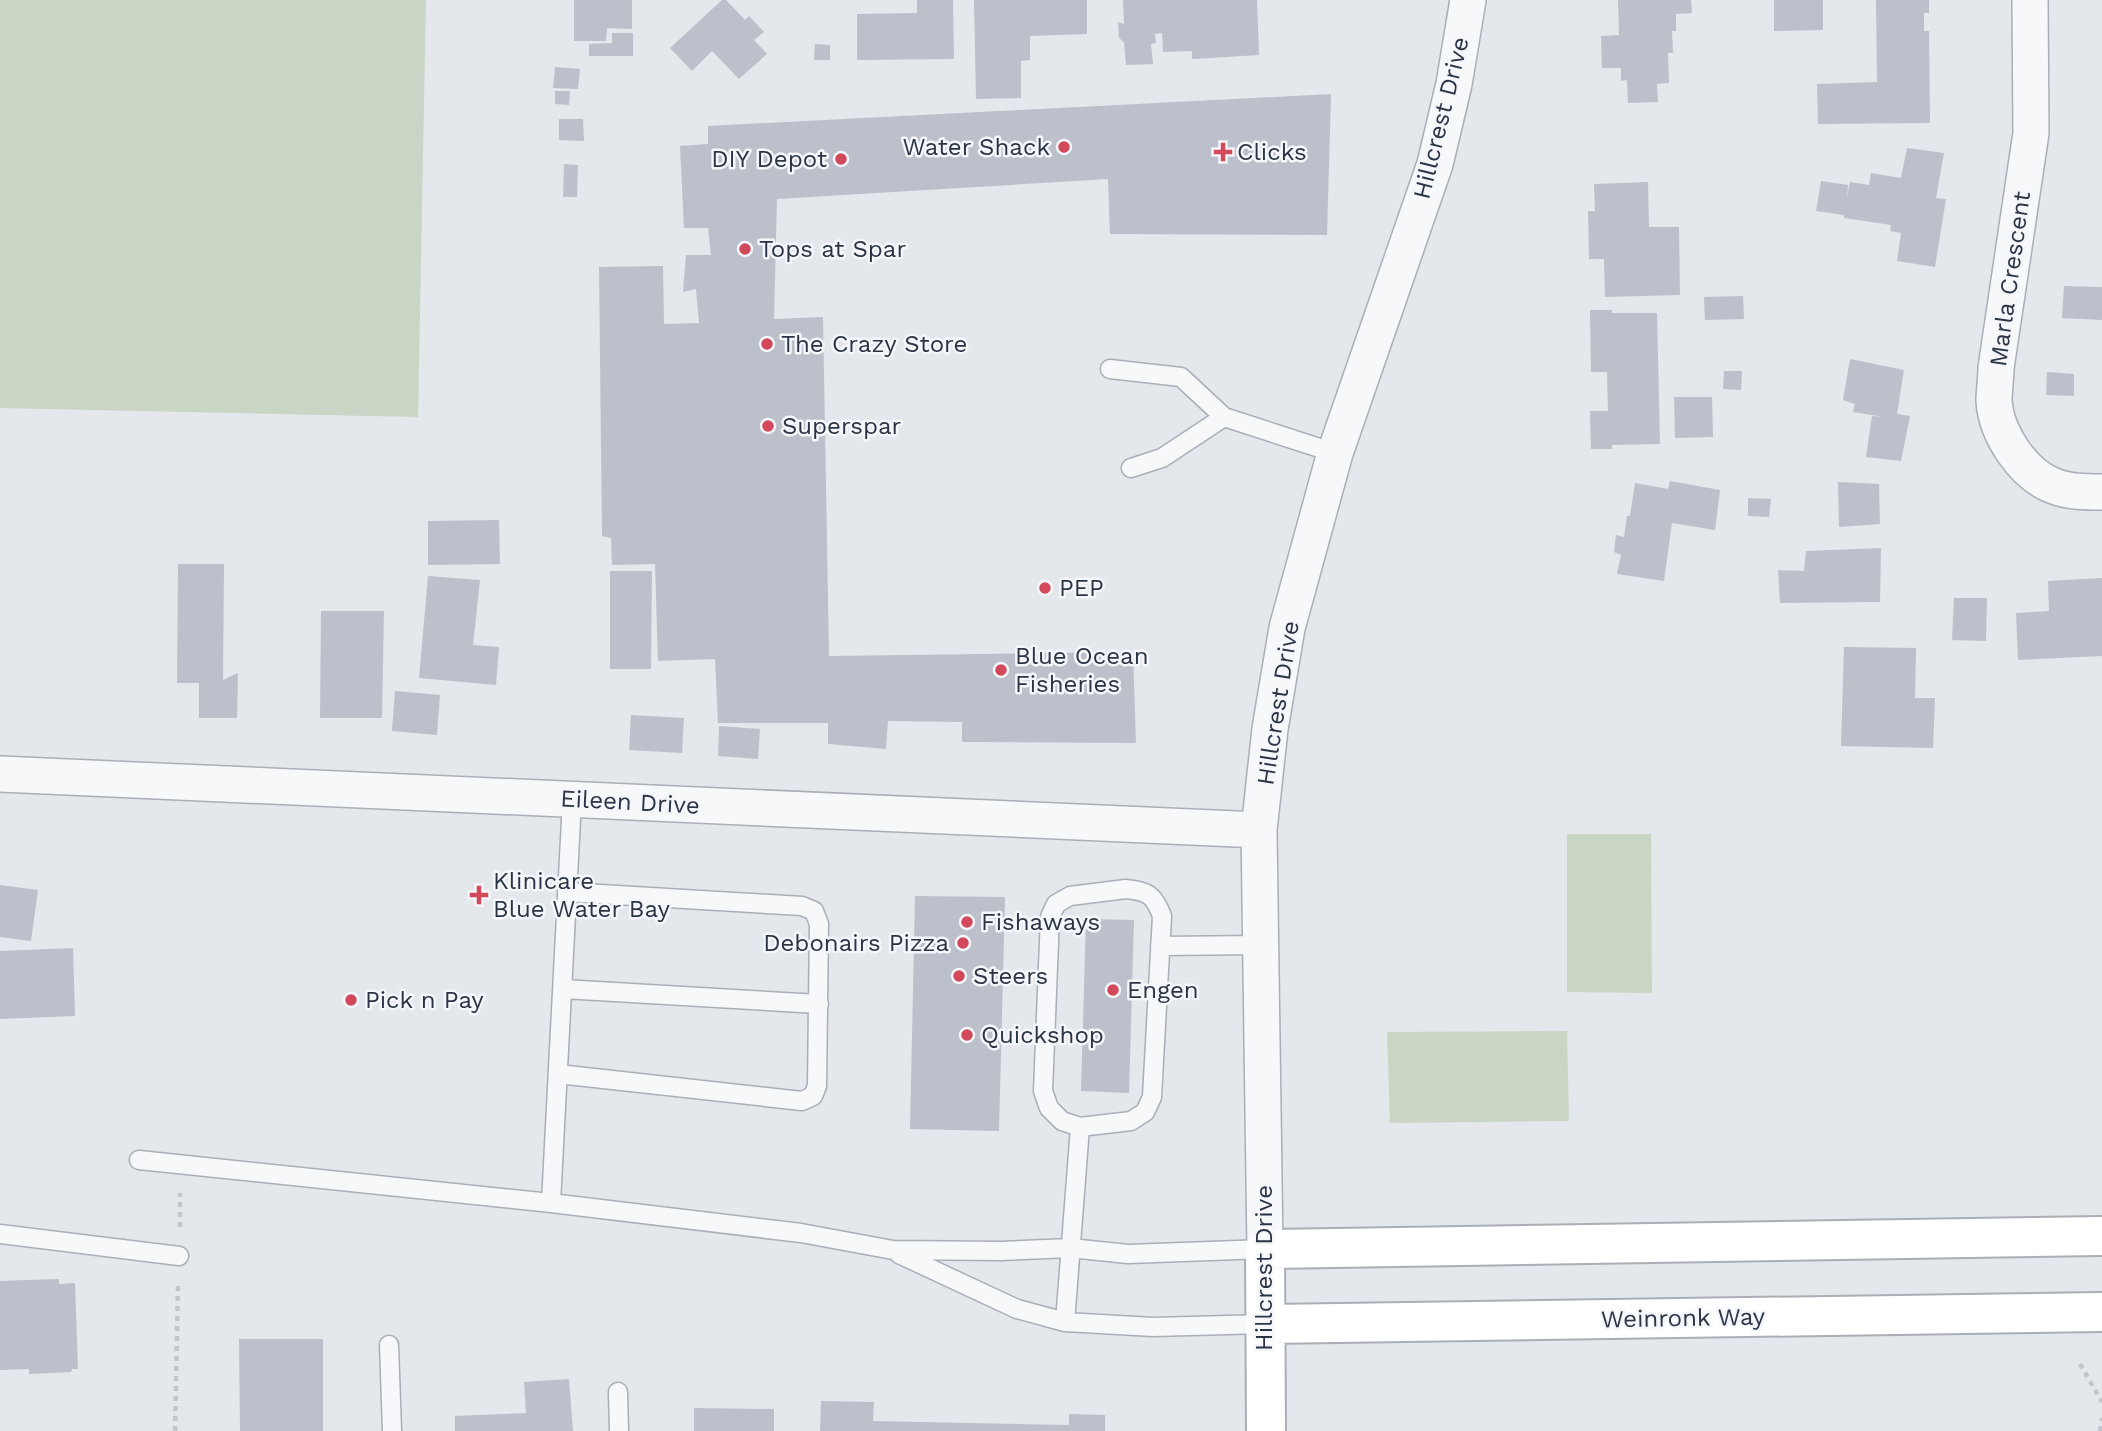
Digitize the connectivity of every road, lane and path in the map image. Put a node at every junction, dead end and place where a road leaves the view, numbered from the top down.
1 (1468, 0) edge
2 (2029, 0) edge
3 (1110, 369) dead end
4 (1224, 417) junction
5 (1335, 453) junction
6 (1131, 468) dead end
7 (2102, 492) edge
8 (0, 774) edge
9 (572, 800) junction
10 (1259, 830) junction
11 (567, 892) junction
12 (1261, 945) junction
13 (1160, 946) junction
14 (564, 989) junction
15 (818, 1004) junction
16 (558, 1074) junction
17 (1080, 1127) junction
18 (139, 1160) dead end
19 (181, 1164) junction
20 (551, 1203) junction
21 (0, 1234) edge
22 (2102, 1236) edge
23 (1070, 1248) junction
24 (1265, 1249) junction
25 (893, 1251) junction
26 (179, 1256) junction
27 (2102, 1312) edge
28 (1065, 1322) junction
29 (1265, 1325) junction
30 (389, 1345) dead end
31 (2080, 1364) dead end
32 (618, 1392) dead end
33 (2102, 1402) edge
34 (2102, 1418) edge
35 (175, 1431) edge
36 (392, 1431) edge
37 (619, 1431) edge
38 (1266, 1431) edge
39 (2100, 1431) edge

1 - 5 street, Hillcrest Drive
2 - 7 street, Marla Crescent
3 - 4 lane
4 - 5 lane
4 - 6 lane
5 - 10 street, Hillcrest Drive
8 - 9 street, Eileen Drive
9 - 10 street, Eileen Drive
9 - 11 lane
10 - 12 street, Hillcrest Drive
11 - 14 lane
11 - 15 lane
12 - 13 lane
12 - 24 street, Hillcrest Drive
13 - 17 lane
13 - 17 lane
14 - 15 lane
14 - 16 lane
15 - 16 lane
16 - 20 lane
17 - 23 lane
18 - 19 lane
19 - 20 lane
19 - 26 path
20 - 25 lane
21 - 26 lane
22 - 24 street
23 - 24 lane
23 - 25 lane
23 - 28 lane
24 - 29 street, Hillcrest Drive
25 - 28 lane
26 - 35 path
27 - 29 street, Weinronk Way
28 - 29 lane
29 - 38 street, Hillcrest Drive
30 - 36 lane
31 - 33 path
32 - 37 lane
34 - 39 path

